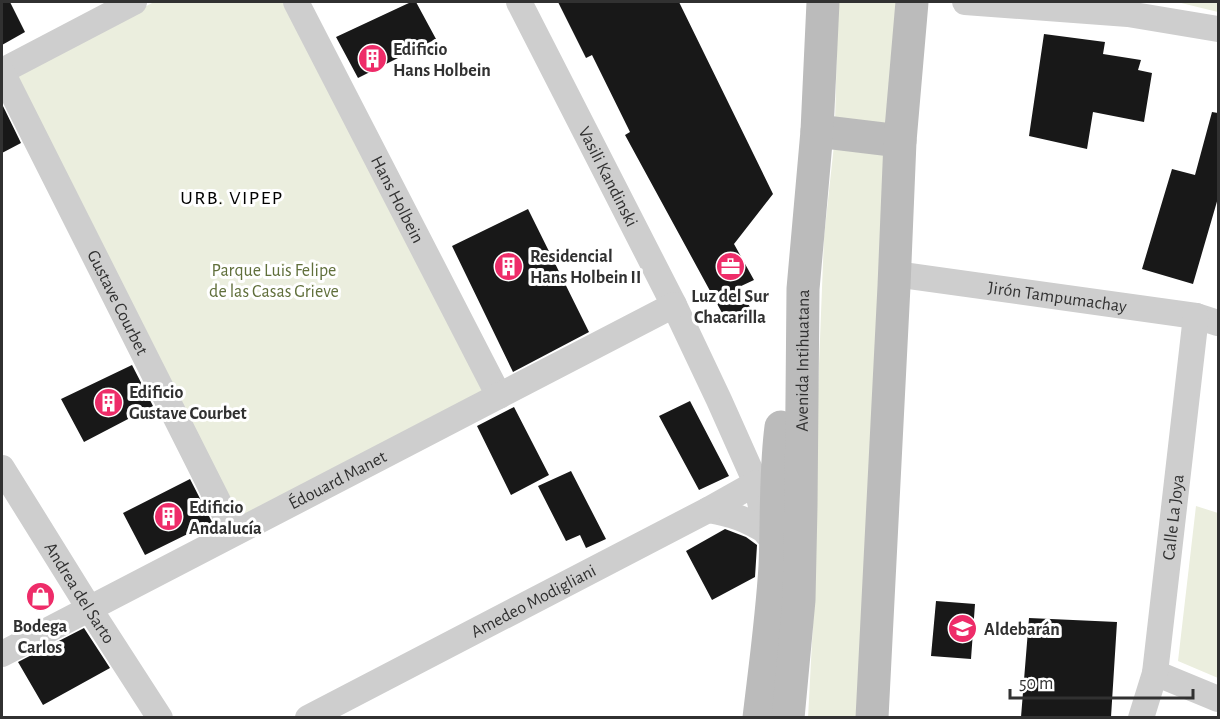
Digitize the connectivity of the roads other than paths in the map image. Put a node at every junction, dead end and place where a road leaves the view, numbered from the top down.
1 (134, 2) edge
2 (297, 2) edge
3 (519, 2) edge
4 (823, 2) edge
5 (912, 2) edge
6 (965, 2) edge
7 (1218, 29) edge
8 (2, 71) edge
9 (817, 131) junction
10 (900, 141) junction
11 (895, 274) junction
12 (802, 289) junction
13 (674, 305) junction
14 (1207, 320) edge
15 (499, 396) junction
16 (731, 427) junction
17 (780, 430) junction
18 (2, 468) edge
19 (756, 483) junction
20 (708, 510) junction
21 (767, 532) junction
22 (234, 533) junction
23 (775, 567) junction
24 (89, 608) junction
25 (2, 654) edge
26 (1155, 673) junction
27 (1218, 699) edge
28 (160, 717) edge
29 (308, 717) edge
30 (759, 717) edge
31 (788, 717) edge
32 (872, 717) edge
33 (1142, 717) edge

1 - 8 street
2 - 15 street, Hans Holbein
3 - 13 street, Vasili Kandinski
4 - 9 main road, Avenida Intihuatana
5 - 10 main road
6 - 7 street
8 - 22 street, Gustave Courbet
9 - 10 main road
9 - 12 main road, Avenida Intihuatana
10 - 11 main road
11 - 14 street, Jirón Tampumachay
11 - 32 main road
12 - 17 main road
12 - 31 main road, Avenida Intihuatana
13 - 15 street, Édouard Manet
13 - 16 street, Vasili Kandinski
14 - 26 street, Calle La Joya
15 - 22 street, Édouard Manet
16 - 17 street
16 - 19 street, Vasili Kandinski
17 - 19 street
17 - 23 main road
18 - 24 street, Andrea del Sarto
19 - 20 street, Amedeo Modigliani
19 - 21 street, Vasili Kandinski
20 - 21 street
20 - 29 street, Amedeo Modigliani
21 - 23 street, Vasili Kandinski
22 - 24 street, Édouard Manet
23 - 30 main road
24 - 25 street, Édouard Manet
24 - 28 street, Andrea del Sarto
26 - 27 street
26 - 33 street, Calle La Joya

